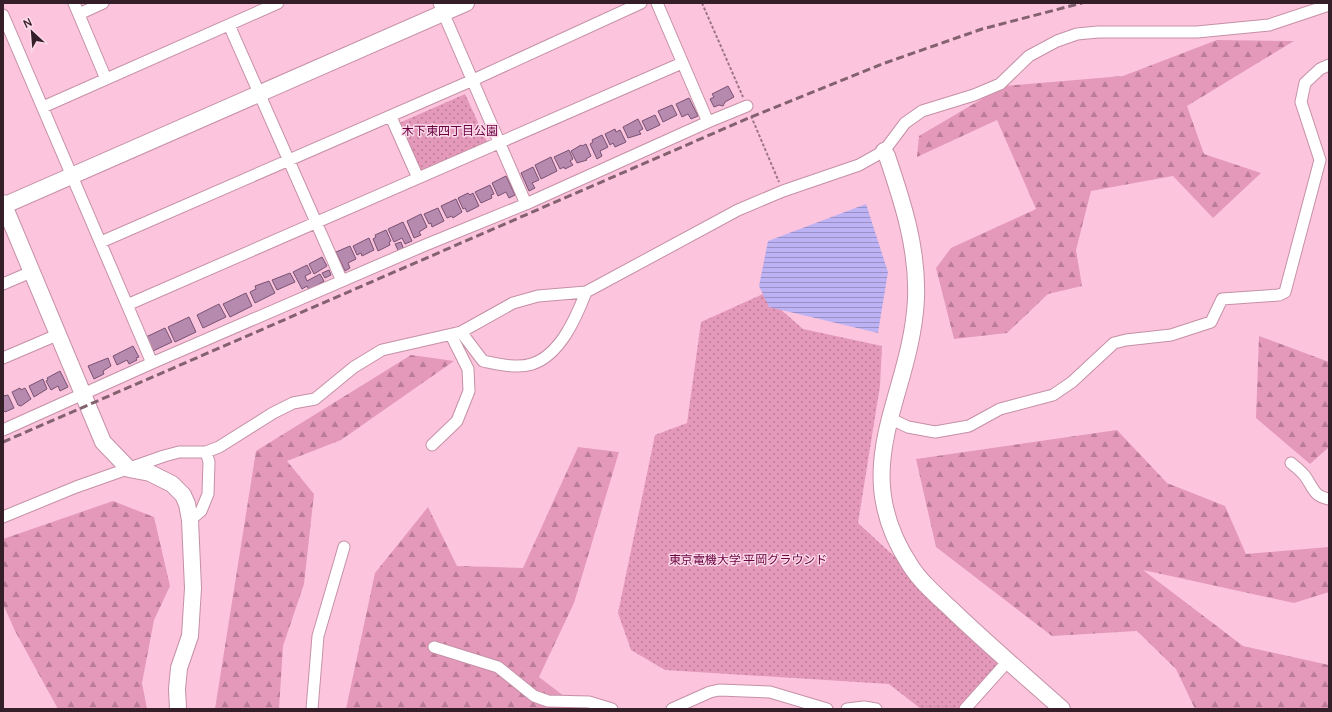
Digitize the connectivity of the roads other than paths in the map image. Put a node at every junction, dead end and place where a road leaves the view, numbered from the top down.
1 (103, 3) edge
2 (278, 3) edge
3 (466, 3) edge
4 (641, 3) edge
5 (657, 3) edge
6 (1329, 5) edge
7 (76, 8) edge
8 (441, 8) edge
9 (3, 15) edge
10 (229, 25) junction
11 (682, 63) junction
12 (1329, 65) edge
13 (106, 79) junction
14 (472, 80) junction
15 (259, 93) junction
16 (748, 106) dead end
17 (43, 107) junction
18 (391, 116) junction
19 (708, 122) junction
20 (500, 142) junction
21 (884, 151) junction
22 (289, 160) junction
23 (72, 175) junction
24 (418, 178) junction
25 (526, 204) junction
26 (3, 205) edge
27 (316, 222) junction
28 (101, 242) junction
29 (31, 272) junction
30 (342, 282) junction
31 (3, 284) edge
32 (586, 292) junction
33 (127, 305) junction
34 (456, 334) junction
35 (58, 335) junction
36 (3, 358) edge
37 (152, 363) junction
38 (83, 395) junction
39 (889, 418) junction
40 (3, 430) edge
41 (432, 445) dead end
42 (206, 452) junction
43 (1290, 463) dead end
44 (129, 469) junction
45 (1329, 500) edge
46 (3, 517) edge
47 (190, 520) junction
48 (344, 547) dead end
49 (434, 647) dead end
50 (1008, 661) junction
51 (178, 709) edge
52 (312, 709) edge
53 (612, 709) edge
54 (672, 709) edge
55 (827, 709) edge
56 (847, 709) edge
57 (876, 709) edge
58 (965, 709) edge
59 (1062, 709) edge

1 - 7 street
2 - 10 street
3 - 8 street
4 - 14 street
5 - 11 street
6 - 21 street
7 - 13 street
8 - 14 street
8 - 15 street
9 - 17 street
10 - 13 street
10 - 15 street
11 - 19 street
11 - 20 street
12 - 39 street
13 - 17 street
14 - 18 street
14 - 20 street
15 - 22 street
15 - 23 street
16 - 19 street
17 - 23 street
18 - 22 street
18 - 24 street
19 - 25 street
20 - 24 street
20 - 25 street
21 - 32 street
21 - 39 street
22 - 27 street
22 - 28 street
23 - 26 street
23 - 28 street
24 - 27 street
25 - 30 street
26 - 29 street
27 - 30 street
27 - 33 street
28 - 33 street
29 - 31 street
29 - 35 street
30 - 37 street
32 - 34 street
32 - 34 street
33 - 37 street
34 - 41 street
34 - 42 street
35 - 36 street
35 - 38 street
37 - 38 street
38 - 40 street
38 - 44 street
39 - 50 street
42 - 44 street
42 - 47 street
43 - 45 street
44 - 46 street
44 - 47 street
47 - 51 street
48 - 52 street
49 - 53 street
50 - 58 street
50 - 59 street
54 - 55 street
56 - 57 street

